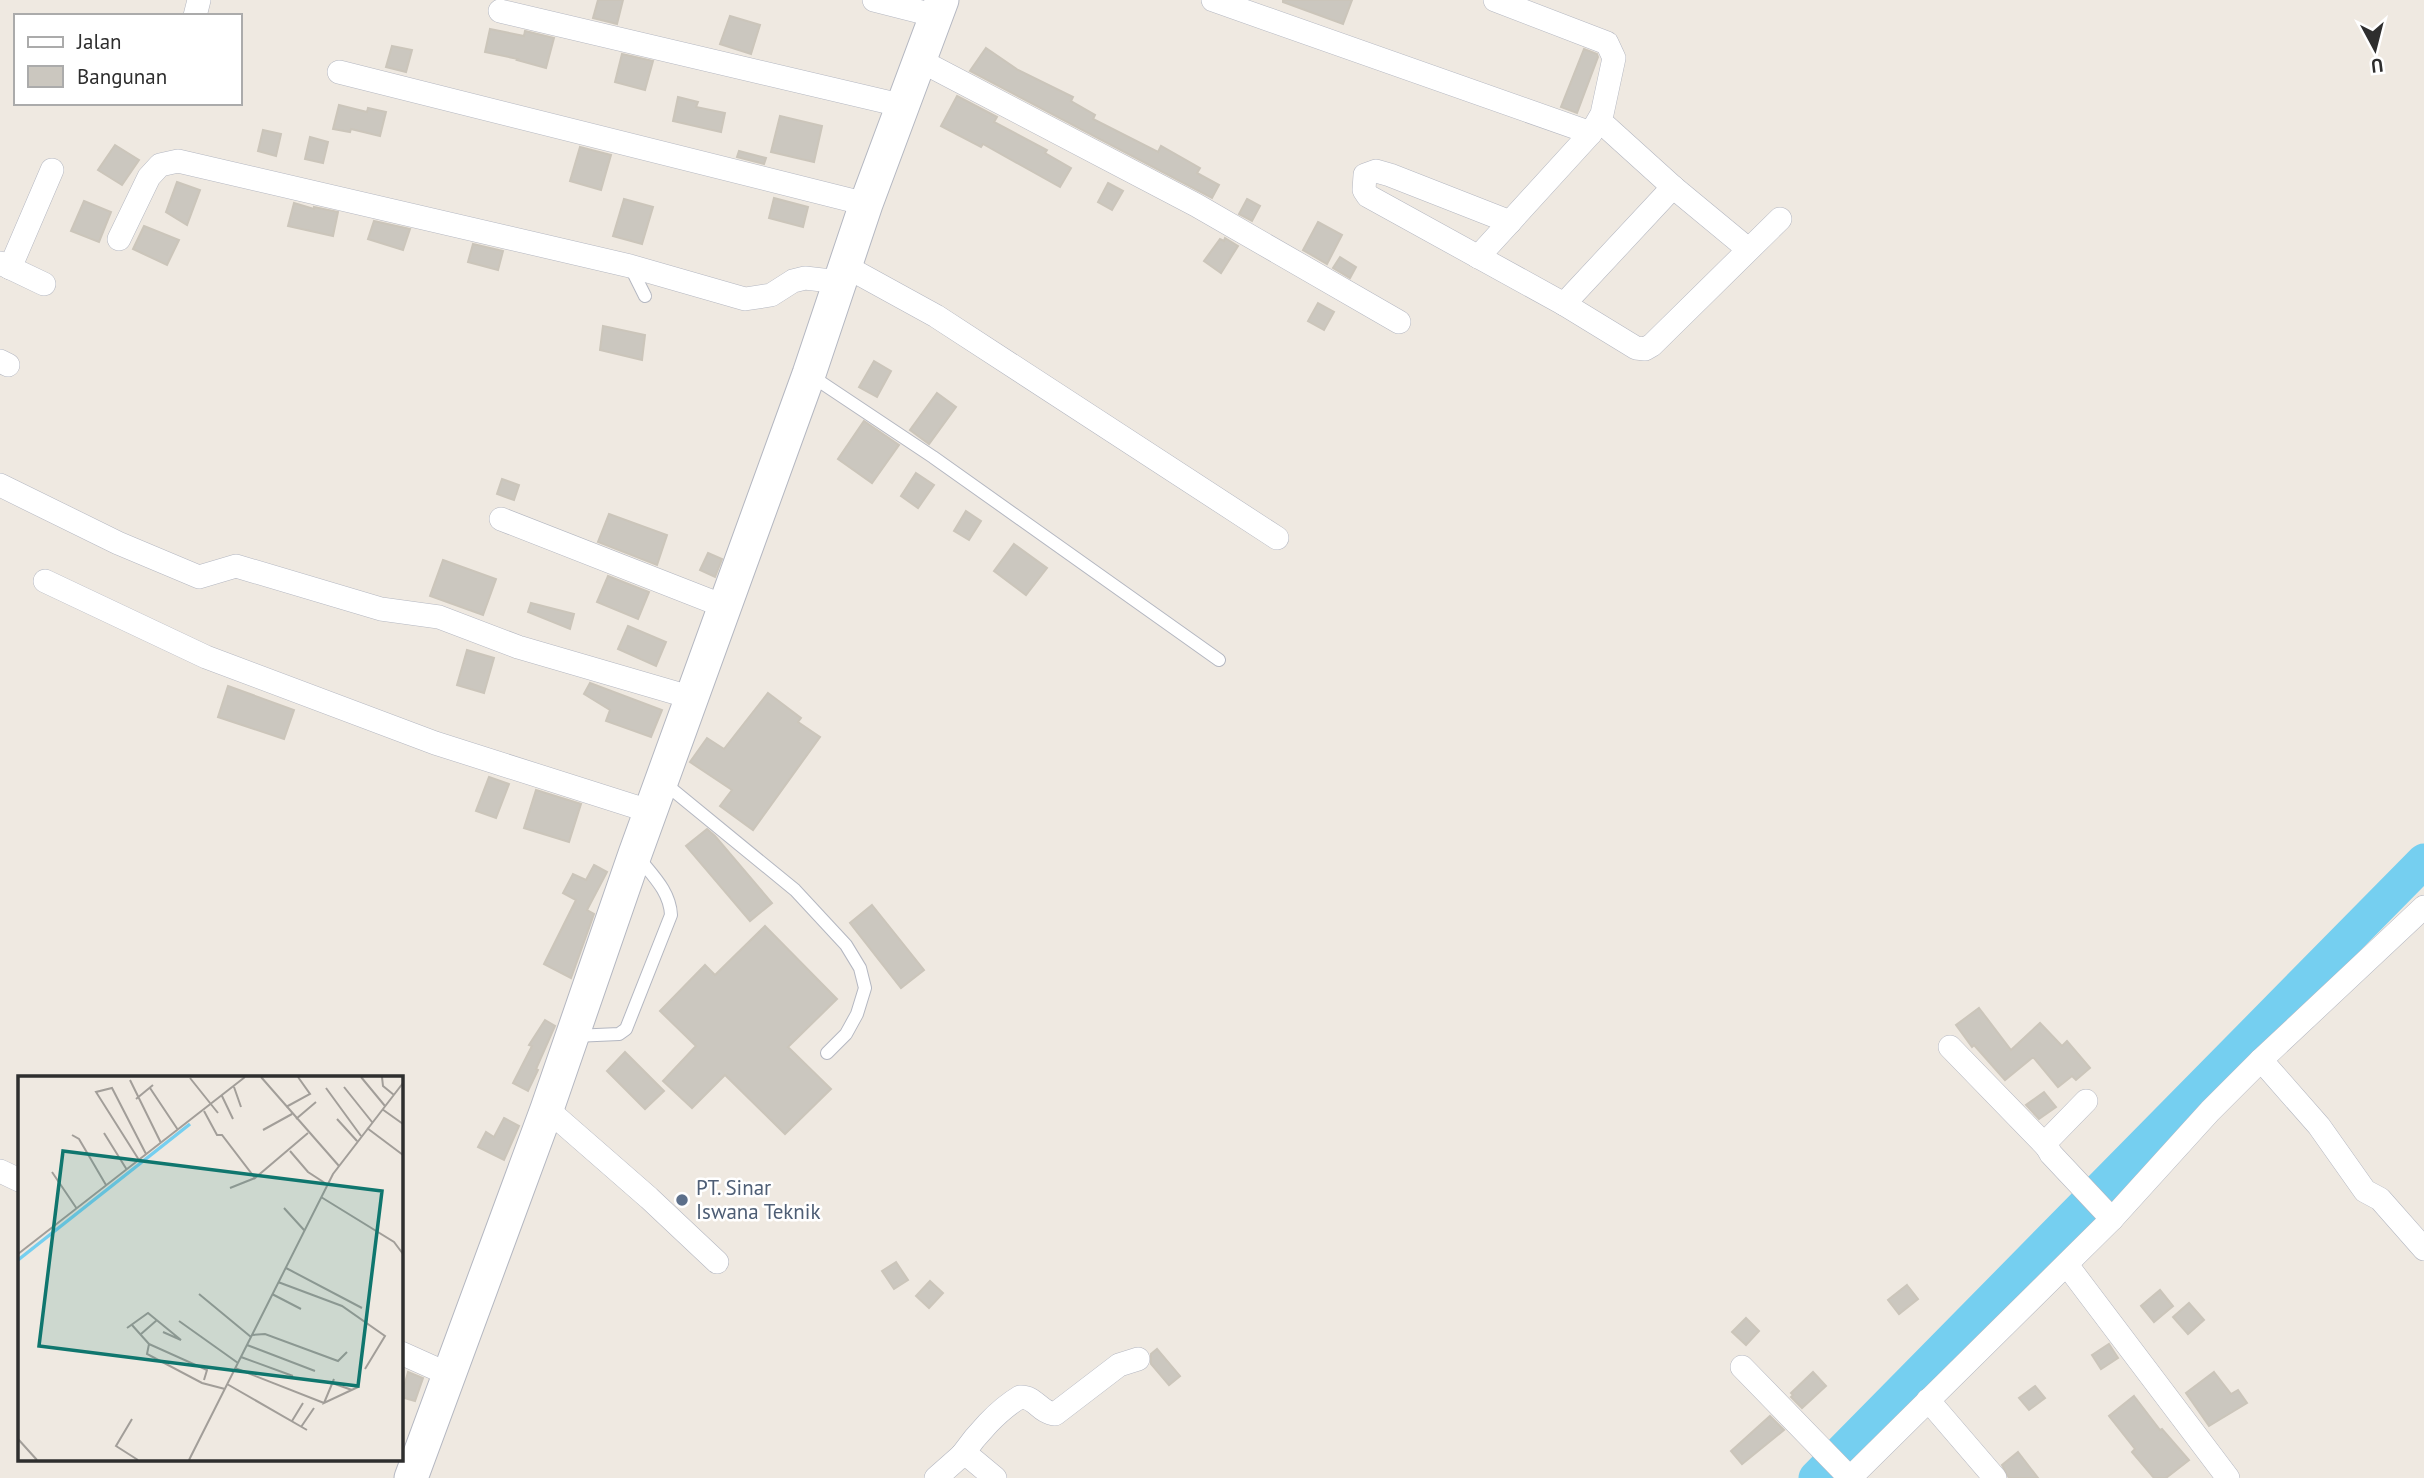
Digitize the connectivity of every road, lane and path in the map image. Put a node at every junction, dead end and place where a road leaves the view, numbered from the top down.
1 (874, 0) edge
2 (1213, 0) edge
3 (1495, 0) edge
4 (939, 8) edge
5 (500, 11) dead end
6 (921, 61) junction
7 (339, 72) dead end
8 (904, 106) junction
9 (1595, 127) junction
10 (52, 170) dead end
11 (1673, 187) junction
12 (866, 204) junction
13 (1780, 219) dead end
14 (1510, 222) junction
15 (119, 239) dead end
16 (1748, 248) junction
17 (1478, 257) junction
18 (5, 266) edge
19 (630, 266) junction
20 (843, 274) junction
21 (44, 284) dead end
22 (645, 296) dead end
23 (1564, 304) junction
24 (1399, 322) dead end
25 (809, 374) junction
26 (0, 485) edge
27 (500, 519) dead end
28 (1277, 538) dead end
29 (45, 581) dead end
30 (726, 607) junction
31 (1219, 660) dead end
32 (693, 698) junction
33 (657, 797) junction
34 (635, 854) junction
35 (2424, 907) edge
36 (572, 1036) junction
37 (1950, 1047) dead end
38 (827, 1053) dead end
39 (2261, 1060) junction
40 (2086, 1101) dead end
41 (547, 1109) junction
42 (2047, 1147) junction
43 (0, 1171) edge
44 (18, 1180) edge
45 (2112, 1220) junction
46 (2424, 1249) edge
47 (717, 1262) dead end
48 (2067, 1265) junction
49 (402, 1353) edge
50 (1138, 1359) dead end
51 (1742, 1367) dead end
52 (450, 1375) junction
53 (1928, 1400) junction
54 (962, 1455) junction
55 (415, 1476) edge
56 (1849, 1476) edge
57 (936, 1478) edge
58 (995, 1478) edge
59 (1995, 1478) edge
60 (2228, 1478) edge

1 - 4 street
2 - 9 street
3 - 9 street
4 - 6 street
5 - 8 street
6 - 8 street
6 - 24 street
7 - 12 street
8 - 12 street
9 - 11 street
9 - 14 street
10 - 18 street
11 - 16 street
11 - 23 street
12 - 20 street
13 - 16 street
14 - 17 street
14 - 17 street
15 - 19 street
16 - 23 street
17 - 23 street
18 - 21 street
19 - 20 street
19 - 22 lane
20 - 25 street
20 - 28 street
25 - 30 street
25 - 31 lane
26 - 32 street
27 - 30 street
29 - 33 street
30 - 32 street
32 - 33 street
33 - 34 street
33 - 38 lane
34 - 36 street
34 - 36 lane
35 - 39 street
36 - 41 street
37 - 42 street
39 - 45 street
39 - 46 street
40 - 42 street
41 - 47 street
41 - 52 street
42 - 45 street
43 - 44 street
45 - 48 street
48 - 53 street
48 - 60 street
49 - 52 street
50 - 54 street
51 - 56 street
52 - 55 street
53 - 56 street
53 - 59 street
54 - 57 street
54 - 58 street

